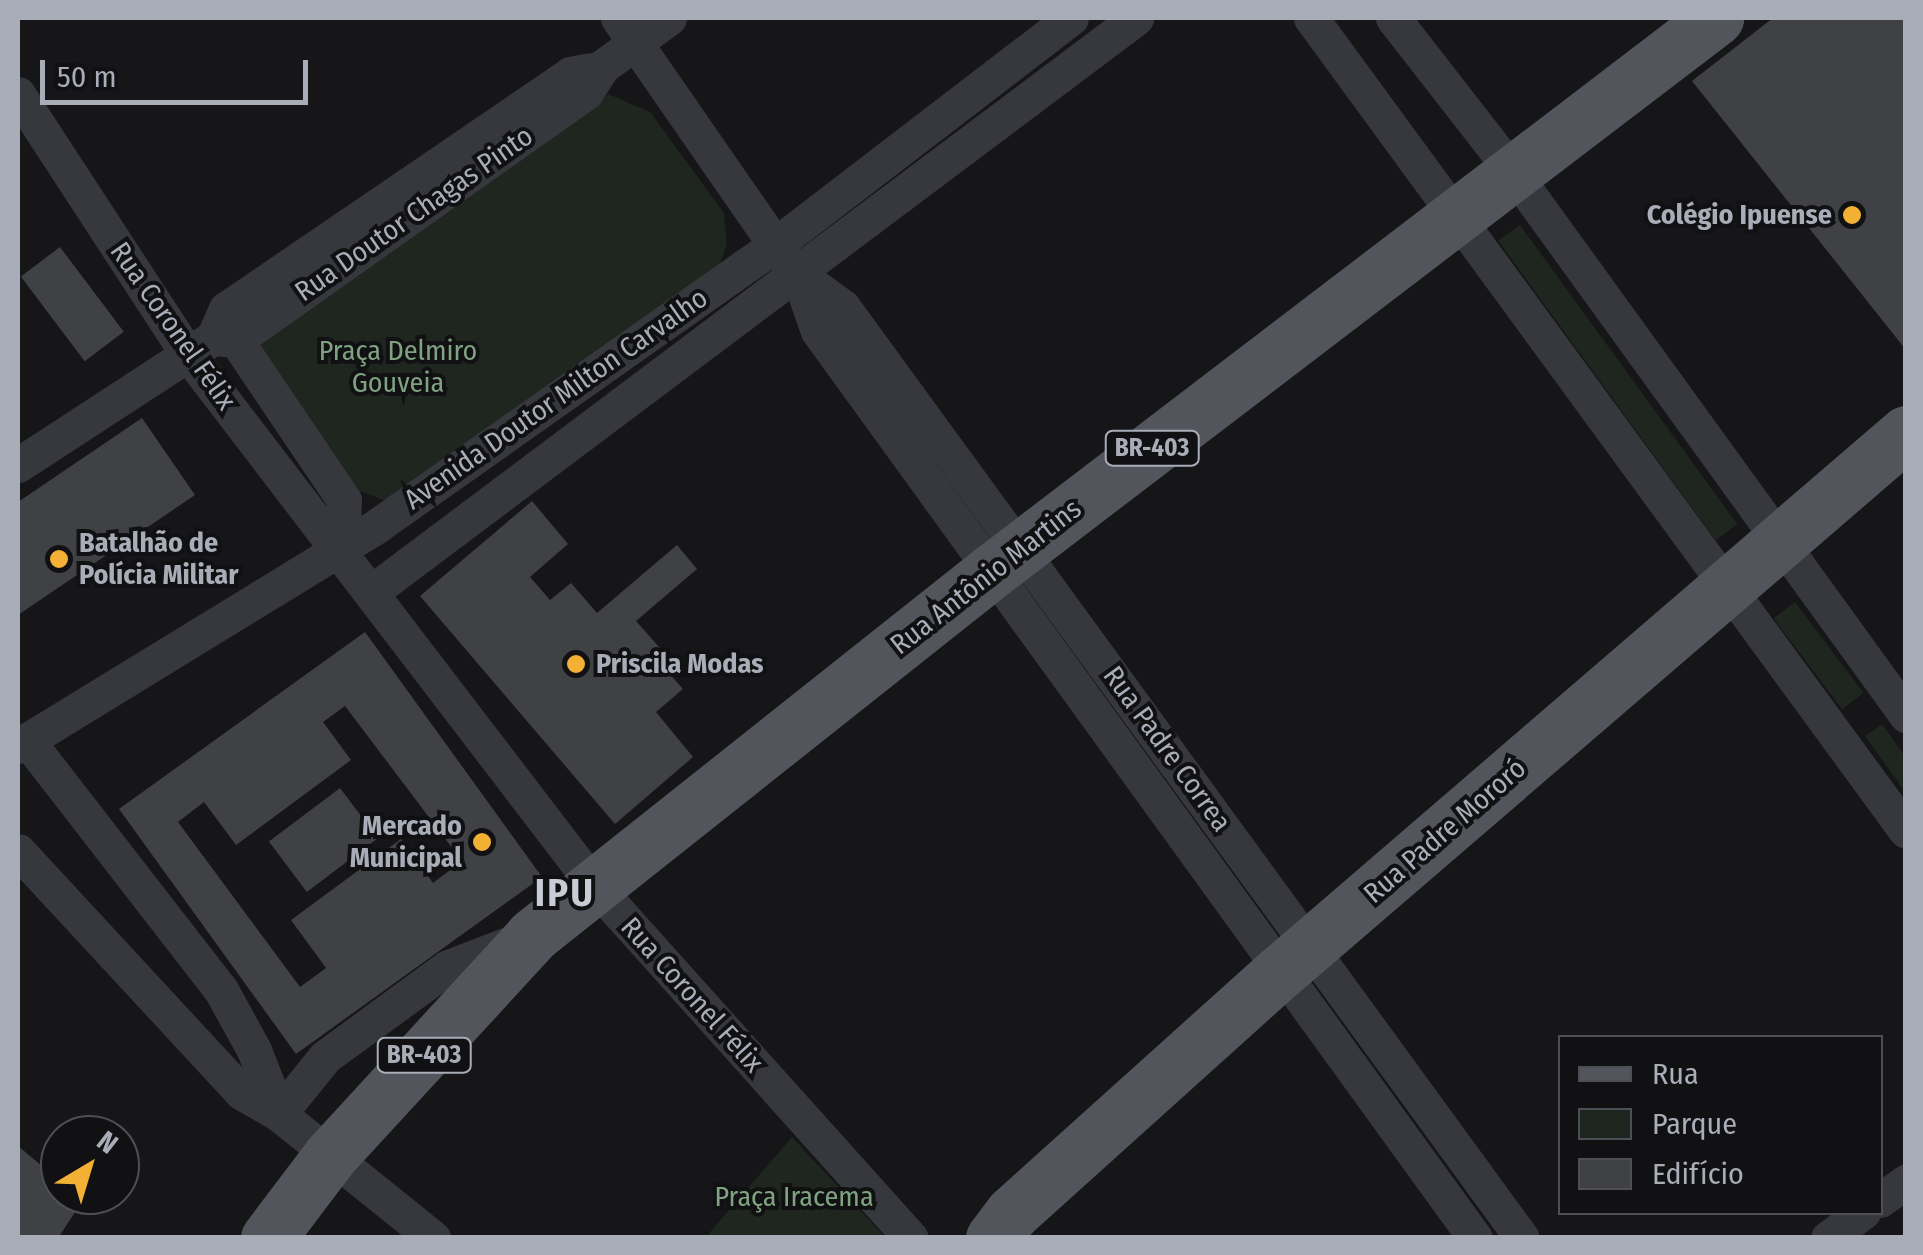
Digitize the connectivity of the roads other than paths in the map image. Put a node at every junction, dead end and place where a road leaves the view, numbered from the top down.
1 (668, 18) edge
2 (1071, 18) edge
3 (1136, 18) edge
4 (1311, 18) edge
5 (1393, 18) edge
6 (1716, 18) edge
7 (627, 29) edge
8 (18, 94) edge
9 (1512, 172) junction
10 (1451, 217) junction
11 (775, 246) junction
12 (798, 274) junction
13 (212, 344) junction
14 (1906, 433) edge
15 (18, 465) edge
16 (1776, 542) junction
17 (342, 549) junction
18 (1008, 559) junction
19 (1724, 589) junction
20 (374, 590) junction
21 (1906, 716) edge
22 (22, 743) edge
23 (1906, 832) edge
24 (18, 851) edge
25 (594, 885) junction
26 (533, 935) junction
27 (1295, 959) junction
28 (279, 1114) junction
29 (330, 1156) junction
30 (1906, 1182) edge
31 (1883, 1198) edge
32 (1859, 1215) edge
33 (268, 1238) edge
34 (433, 1238) edge
35 (911, 1238) edge
36 (993, 1238) edge
37 (1475, 1238) edge
38 (1522, 1238) edge
39 (1828, 1238) edge

1 - 7 street, Rua Doutor Chagas Pinto
2 - 11 street, Avenida Doutor Milton Carvalho
3 - 12 street, Avenida Doutor Milton Carvalho
4 - 10 street
5 - 9 street
6 - 9 main road, Rua Antônio Martins / BR-403
7 - 11 street, Rua Padre Correa
7 - 13 street, Rua Doutor Chagas Pinto
8 - 13 street, Rua Coronel Félix
9 - 10 main road, Rua Antônio Martins / BR-403
9 - 16 street
10 - 18 main road, Rua Antônio Martins / BR-403
10 - 19 street
11 - 12 street, Rua Padre Correa
11 - 17 street, Avenida Doutor Milton Carvalho
12 - 18 street, Rua Padre Correa
12 - 20 street, Avenida Doutor Milton Carvalho
13 - 15 street, Rua Doutor Chagas Pinto
13 - 17 street, Rua Coronel Félix
13 - 17 street, Rua Coronel Félix
14 - 16 main road, Rua Padre Mororó
16 - 19 main road, Rua Padre Mororó
16 - 21 street
17 - 20 street, Rua Coronel Félix
17 - 22 street, Avenida Doutor Milton Carvalho
18 - 25 main road, Rua Antônio Martins / BR-403
18 - 27 street, Rua Padre Correa
19 - 23 street
19 - 27 main road, Rua Padre Mororó
20 - 25 street, Rua Coronel Félix
22 - 28 street
24 - 28 street
25 - 26 main road, BR-403
25 - 35 street, Rua Coronel Félix
26 - 28 street
26 - 29 main road, BR-403
27 - 36 main road, Rua Padre Mororó
27 - 37 street, Rua Padre Correa
27 - 38 street, Rua Padre Correa
28 - 29 street
29 - 33 main road, BR-403
29 - 34 street
30 - 31 street
32 - 39 street

